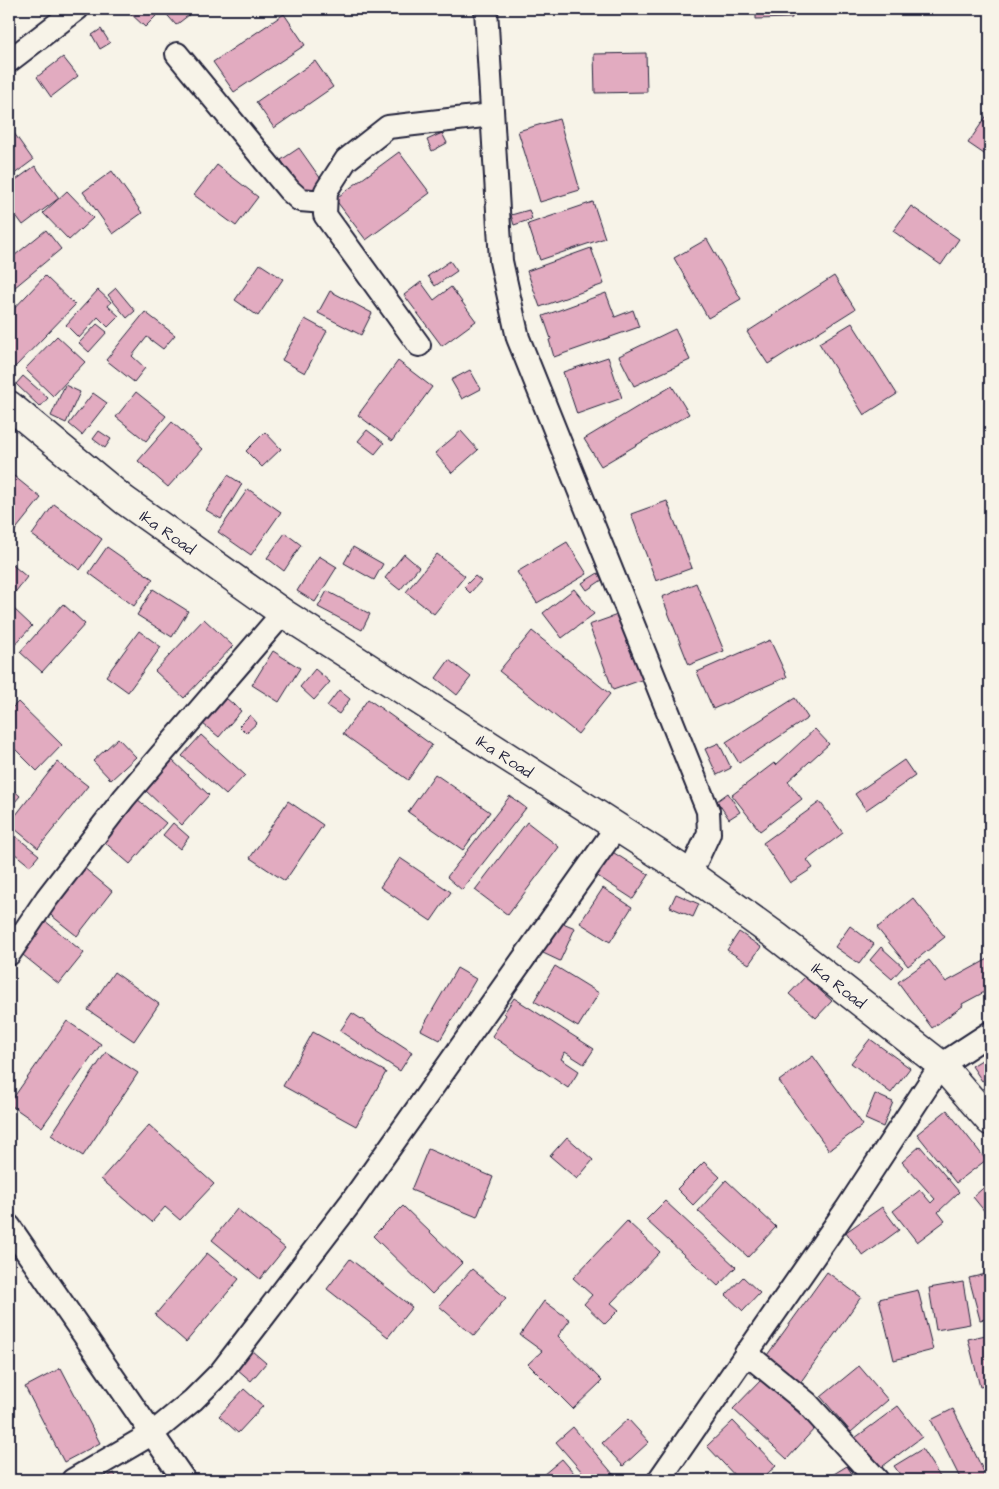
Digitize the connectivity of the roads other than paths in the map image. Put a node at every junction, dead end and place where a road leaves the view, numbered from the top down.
1 (77, 9) edge
2 (486, 9) edge
3 (178, 54) dead end
4 (9, 61) edge
5 (492, 115) junction
6 (324, 202) junction
7 (419, 346) dead end
8 (9, 405) edge
9 (283, 613) junction
10 (616, 828) junction
11 (690, 874) junction
12 (9, 954) edge
13 (990, 1033) edge
14 (941, 1066) junction
15 (990, 1121) edge
16 (9, 1226) edge
17 (746, 1353) junction
18 (153, 1434) junction
19 (73, 1480) edge
20 (184, 1480) edge
21 (659, 1480) edge
22 (877, 1480) edge

1 - 4 street
2 - 5 street
3 - 6 street
5 - 6 street
5 - 11 street
6 - 7 street
8 - 9 street, Ika Road
9 - 10 street, Ika Road
9 - 12 street
10 - 11 street, Ika Road
10 - 18 street
11 - 14 street, Ika Road
13 - 14 street
14 - 15 street, Ika Road
14 - 17 street
16 - 18 street
17 - 21 street
17 - 22 street
18 - 19 street
18 - 20 street

